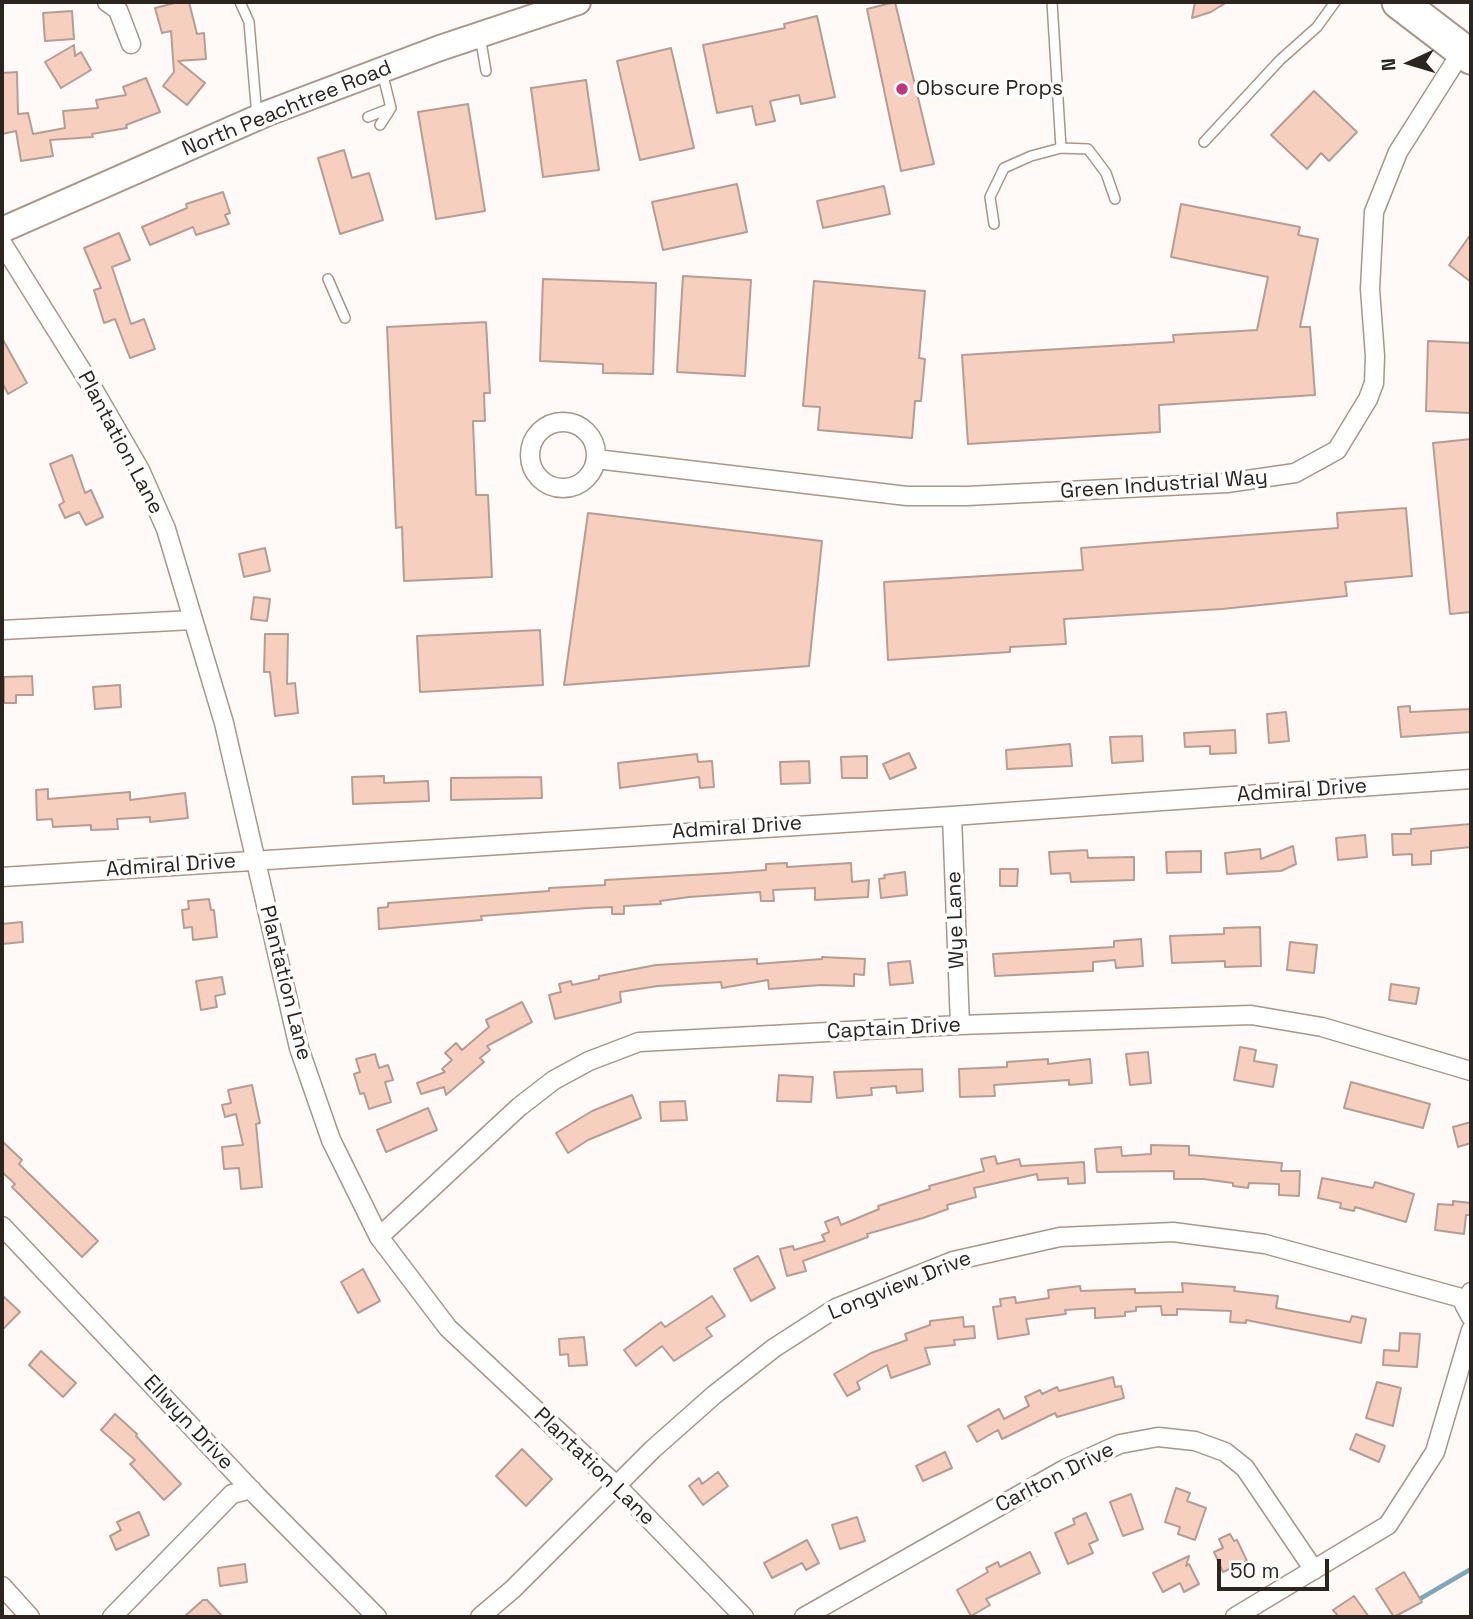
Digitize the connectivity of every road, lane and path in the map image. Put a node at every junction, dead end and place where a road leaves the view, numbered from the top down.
1 (107, 2) edge
2 (240, 2) edge
3 (579, 2) edge
4 (1052, 2) edge
5 (1335, 2) edge
6 (1399, 2) edge
7 (480, 34) junction
8 (131, 44) dead end
9 (1467, 54) edge
10 (381, 71) junction
11 (486, 71) dead end
12 (391, 108) junction
13 (368, 117) dead end
14 (257, 118) junction
15 (380, 125) dead end
16 (1204, 142) dead end
17 (1061, 148) junction
18 (1115, 199) dead end
19 (994, 224) dead end
20 (2, 230) edge
21 (2, 243) edge
22 (328, 279) dead end
23 (345, 317) dead end
24 (596, 459) dead end
25 (193, 620) junction
26 (2, 630) edge
27 (1471, 779) edge
28 (952, 816) junction
29 (255, 860) junction
30 (2, 877) edge
31 (960, 1025) junction
32 (1471, 1071) edge
33 (2, 1226) edge
34 (379, 1237) junction
35 (1468, 1295) edge
36 (1471, 1317) edge
37 (1471, 1330) edge
38 (617, 1486) junction
39 (251, 1489) junction
40 (1314, 1570) junction
41 (2, 1586) edge
42 (30, 1617) edge
43 (113, 1617) edge
44 (377, 1617) edge
45 (480, 1617) edge
46 (744, 1617) edge
47 (803, 1617) edge
48 (1235, 1617) edge

1 - 8 street
2 - 14 lane
3 - 7 street, North Peachtree Road
4 - 17 lane
5 - 16 lane
6 - 9 highway
7 - 10 street, North Peachtree Road
7 - 11 lane
9 - 24 street, Green Industrial Way
10 - 12 lane
10 - 14 street, North Peachtree Road
12 - 13 lane
12 - 15 lane
14 - 20 street, North Peachtree Road
17 - 18 lane
17 - 19 lane
21 - 25 street, Plantation Lane
22 - 23 lane
25 - 26 street
25 - 29 street, Plantation Lane
27 - 28 street, Admiral Drive
28 - 29 street, Admiral Drive
28 - 31 street, Wye Lane
29 - 30 street, Admiral Drive
29 - 34 street, Plantation Lane
31 - 32 street, Captain Drive
31 - 34 street, Captain Drive
33 - 39 street, Ellwyn Drive
34 - 38 street, Plantation Lane
35 - 36 street
35 - 38 street, Longview Drive
37 - 40 street
38 - 45 street, Longview Drive
38 - 46 street, Plantation Lane
39 - 43 street
39 - 44 street, Ellwyn Drive
40 - 47 street, Carlton Drive
40 - 48 street
41 - 42 street

